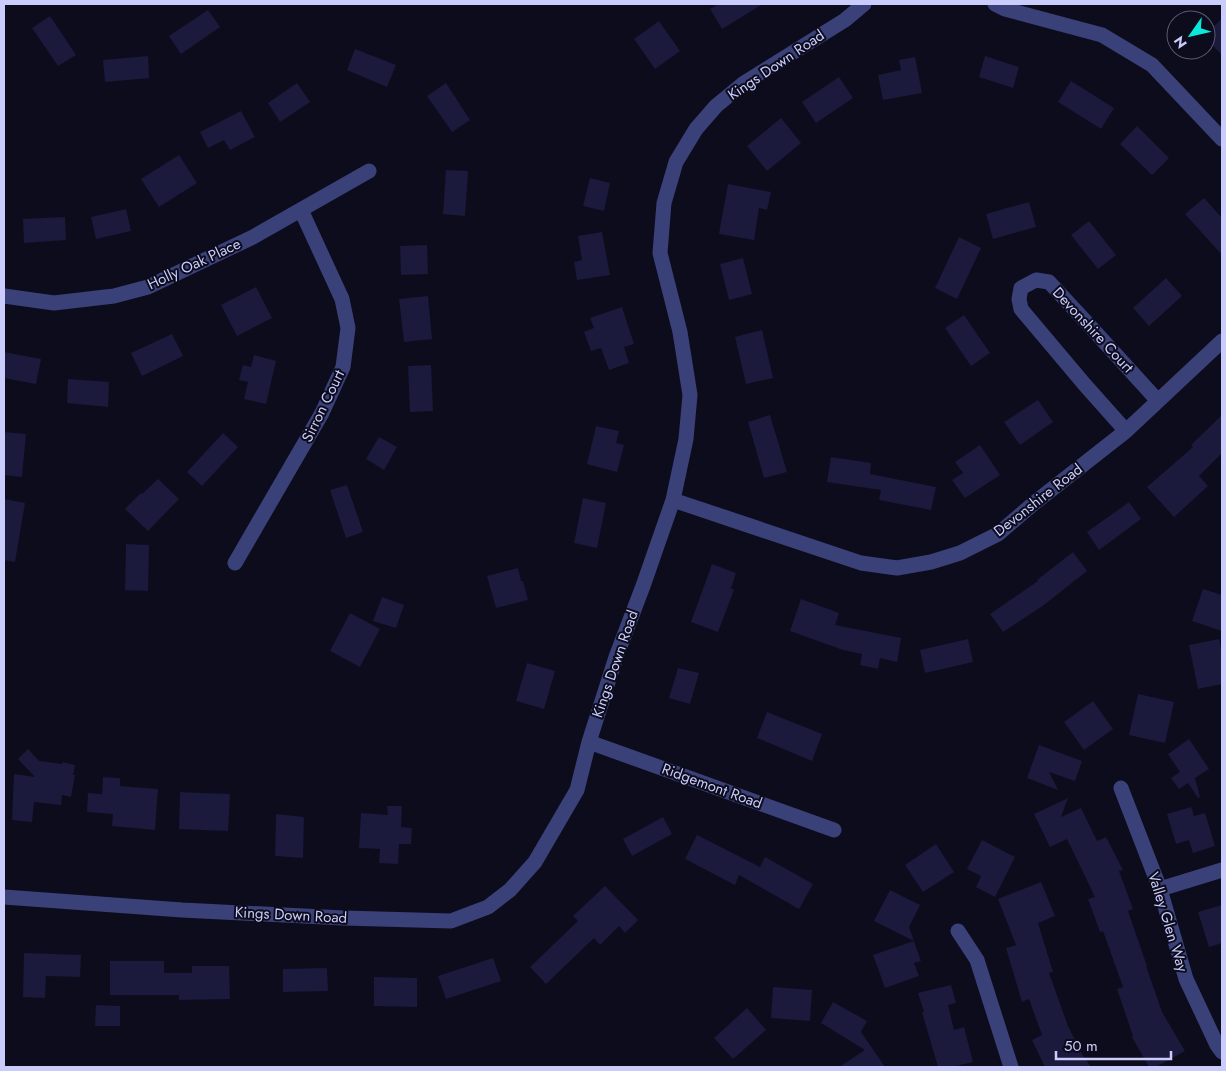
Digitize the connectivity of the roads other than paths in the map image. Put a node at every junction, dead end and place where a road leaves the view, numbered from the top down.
1 (864, 4) edge
2 (995, 4) edge
3 (1222, 139) edge
4 (369, 172) dead end
5 (301, 210) junction
6 (4, 296) edge
7 (1222, 341) edge
8 (1158, 401) junction
9 (1126, 431) junction
10 (673, 500) junction
11 (235, 563) dead end
12 (589, 742) junction
13 (1121, 788) dead end
14 (834, 830) dead end
15 (1222, 870) edge
16 (1160, 889) junction
17 (4, 897) edge
18 (958, 931) dead end
19 (1222, 1052) edge
20 (1011, 1067) edge

1 - 10 street, Kings Down Road
2 - 3 street
4 - 5 street, Holly Oak Place
5 - 6 street, Holly Oak Place
5 - 11 street, Sirron Court
7 - 8 street, Devonshire Road
8 - 9 street, Devonshire Road
8 - 9 street, Devonshire Court
9 - 10 street, Devonshire Road
10 - 12 street, Kings Down Road
12 - 14 street, Ridgemont Road
12 - 17 street, Kings Down Road
13 - 16 street, Valley Glen Way
15 - 16 street
16 - 19 street, Valley Glen Way
18 - 20 street

